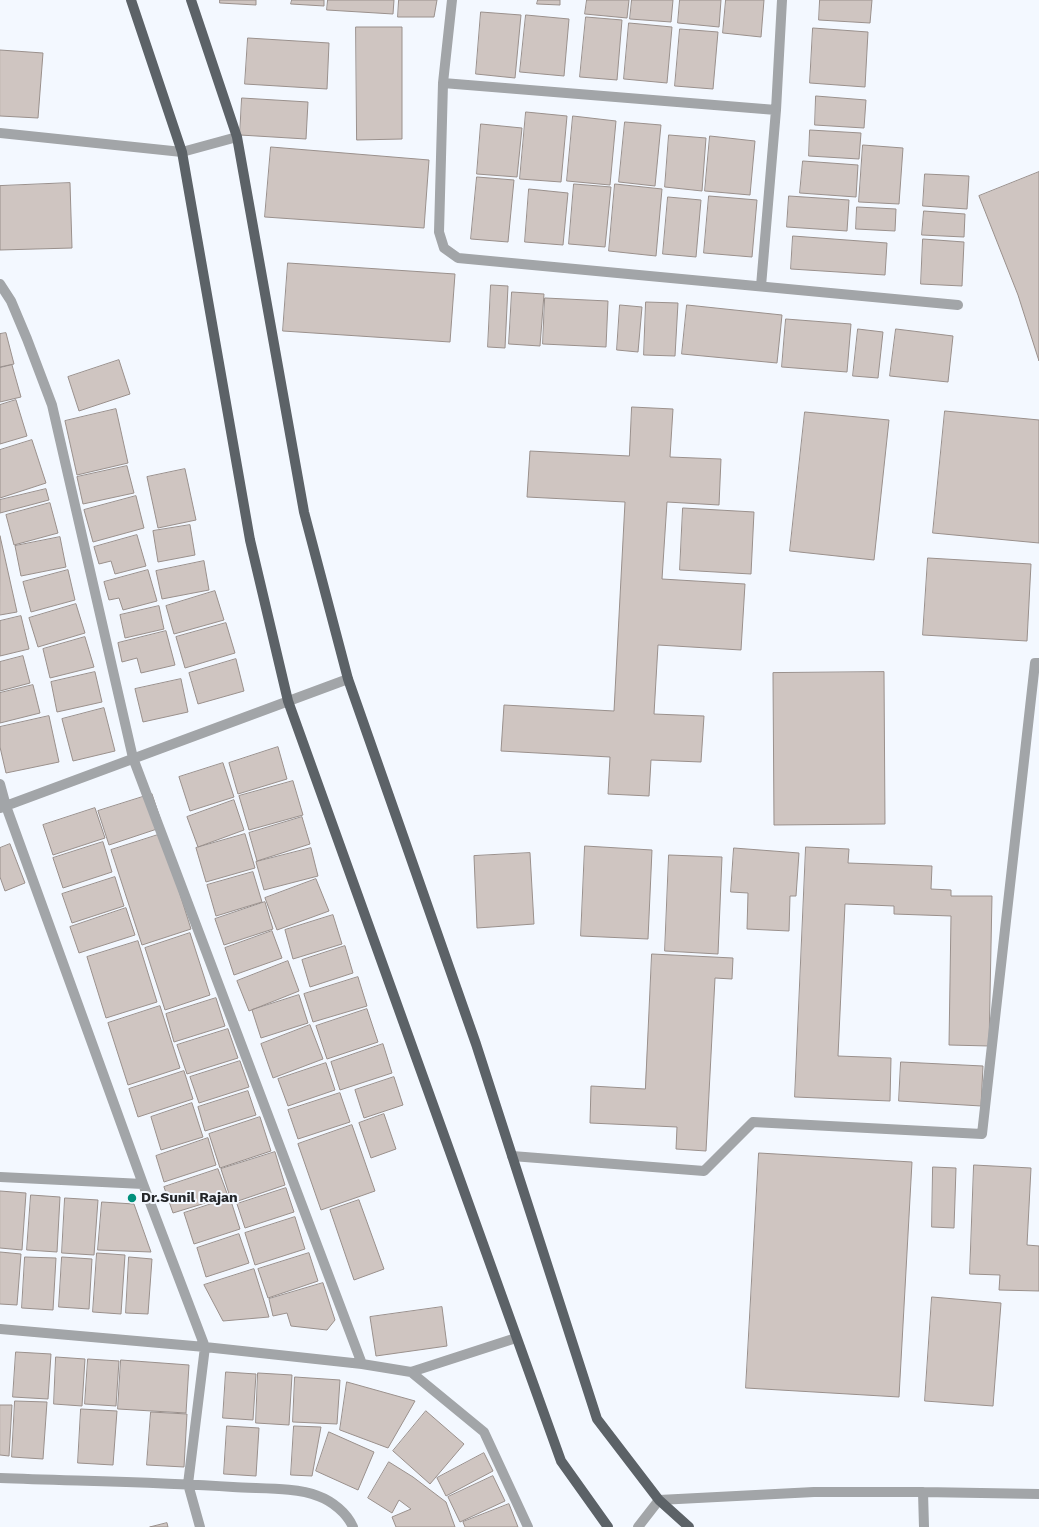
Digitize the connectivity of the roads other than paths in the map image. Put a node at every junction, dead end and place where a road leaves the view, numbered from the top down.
1 (131, 0) edge
2 (191, 0) edge
3 (452, 0) edge
4 (782, 0) edge
5 (443, 83) junction
6 (776, 110) junction
7 (0, 133) edge
8 (237, 137) junction
9 (182, 152) junction
10 (0, 284) edge
11 (761, 286) junction
12 (958, 305) dead end
13 (1039, 663) edge
14 (348, 679) junction
15 (288, 701) junction
16 (134, 758) junction
17 (0, 784) edge
18 (3, 807) edge
19 (512, 1156) junction
20 (0, 1177) edge
21 (143, 1184) junction
22 (0, 1329) edge
23 (516, 1338) junction
24 (205, 1347) junction
25 (362, 1364) junction
26 (411, 1372) junction
27 (0, 1478) edge
28 (188, 1484) junction
29 (923, 1492) junction
30 (1039, 1494) edge
31 (659, 1500) junction
32 (200, 1527) edge
33 (353, 1527) edge
34 (528, 1527) edge
35 (608, 1527) edge
36 (638, 1527) edge
37 (689, 1527) edge
38 (924, 1527) edge

1 - 9 main road
2 - 8 main road
3 - 5 street
4 - 6 street
5 - 6 street
5 - 11 street
6 - 11 street
7 - 9 street
8 - 9 street
8 - 14 main road
9 - 15 main road
10 - 16 street
11 - 12 street
13 - 19 street
14 - 15 street
14 - 19 main road
15 - 16 street
15 - 23 main road
16 - 18 street
16 - 25 street
17 - 18 street
18 - 21 street
19 - 31 main road
20 - 21 street
21 - 24 street
22 - 24 street
23 - 26 street
23 - 35 main road
24 - 25 street
24 - 28 street
25 - 26 street
26 - 34 street
27 - 28 street
28 - 32 street
28 - 33 street
29 - 30 street
29 - 31 street
29 - 38 street
31 - 36 street
31 - 37 main road

